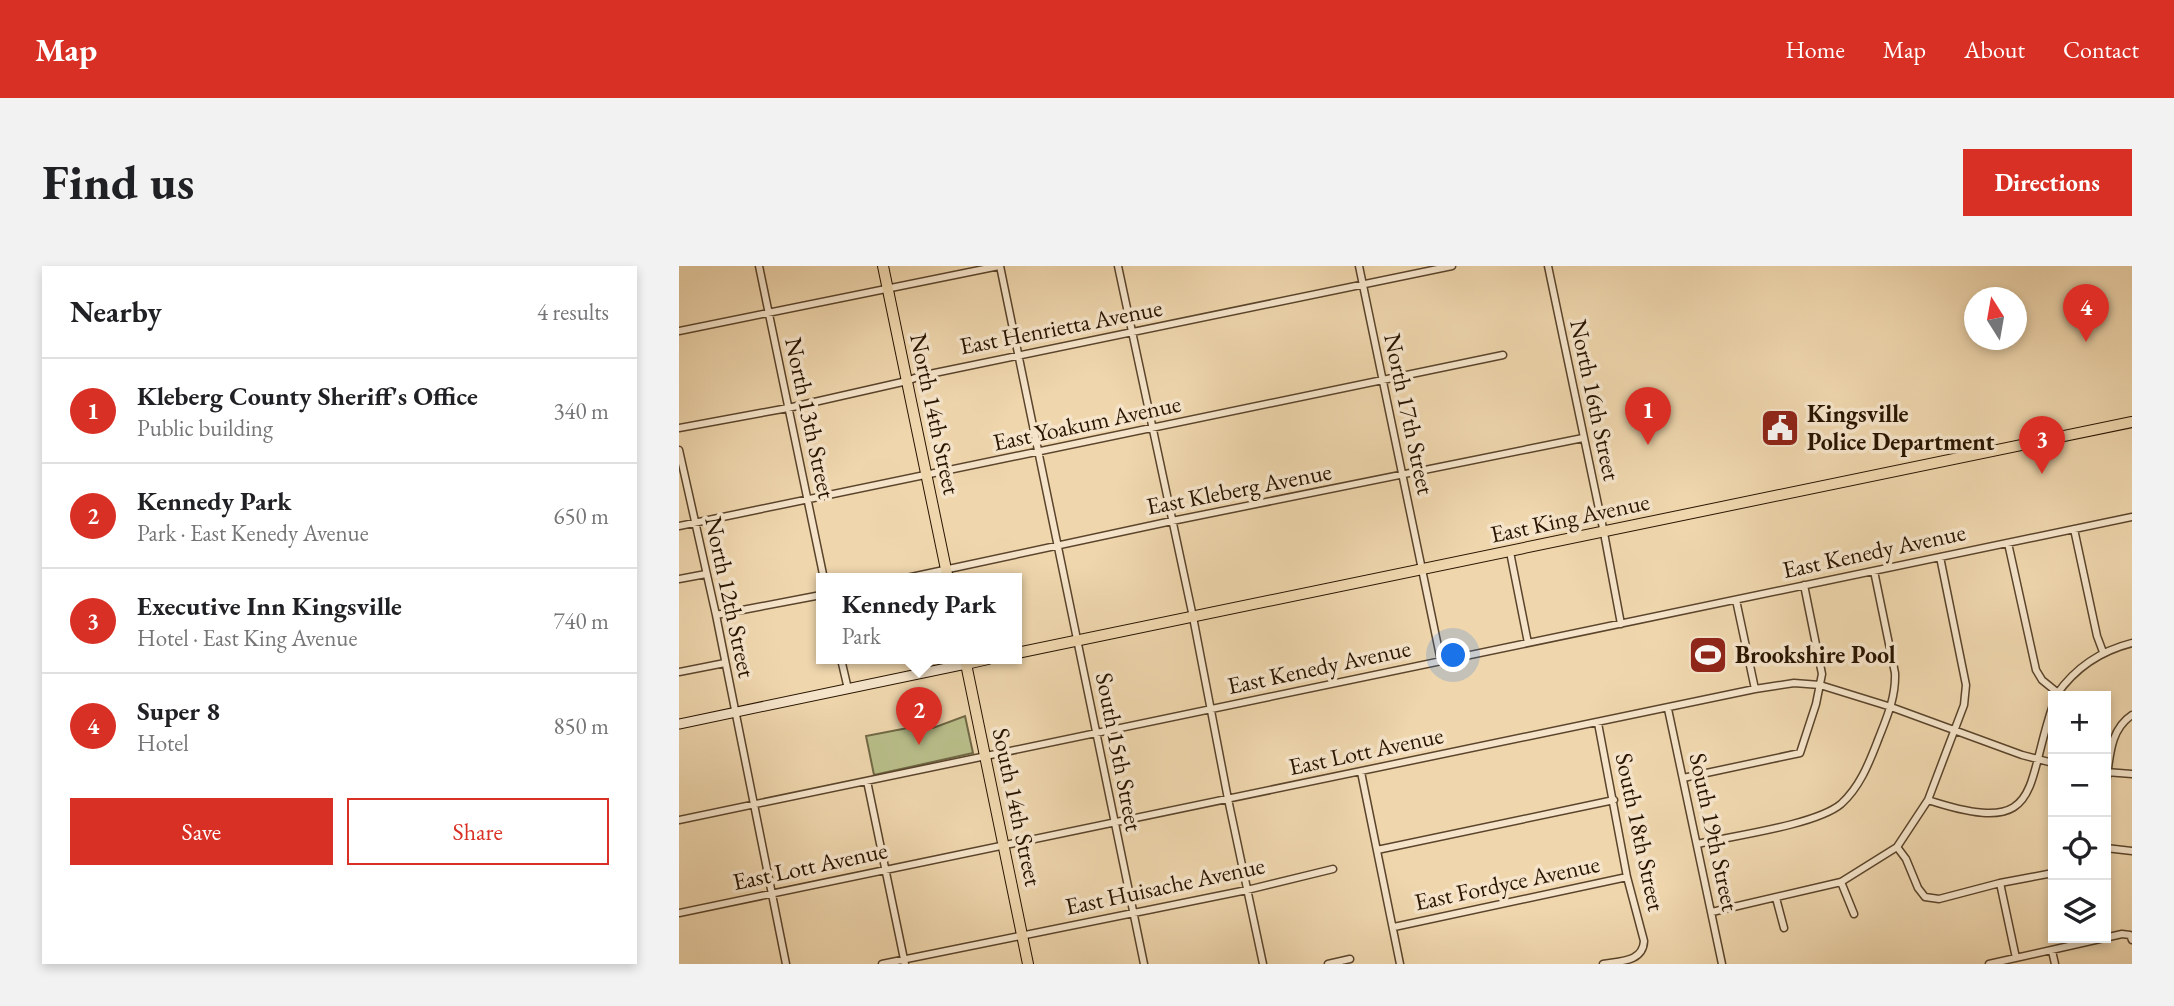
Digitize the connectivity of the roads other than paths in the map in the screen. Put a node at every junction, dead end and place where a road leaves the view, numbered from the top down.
1 (759, 266) edge
2 (883, 266) edge
3 (1000, 266) edge
4 (1118, 266) edge
5 (1359, 266) edge
6 (1452, 266) edge
7 (1548, 266) edge
8 (971, 269) edge
9 (1363, 283) junction
10 (888, 290) junction
11 (769, 314) junction
12 (679, 331) edge
13 (1131, 333) junction
14 (1018, 355) junction
15 (1503, 355) dead end
16 (1382, 380) junction
17 (907, 381) junction
18 (788, 408) junction
19 (2132, 422) edge
20 (679, 428) edge
21 (1152, 429) junction
22 (1583, 438) junction
23 (679, 450) edge
24 (1039, 453) junction
25 (1403, 475) junction
26 (926, 476) junction
27 (808, 500) junction
28 (2132, 517) edge
29 (1172, 521) junction
30 (695, 523) junction
31 (679, 526) edge
32 (2074, 529) junction
33 (1604, 533) junction
34 (2008, 543) junction
35 (1058, 547) junction
36 (1510, 552) junction
37 (1940, 557) junction
38 (1422, 570) junction
39 (1874, 571) junction
40 (823, 573) edge
41 (946, 573) edge
42 (950, 573) edge
43 (706, 574) junction
44 (679, 579) edge
45 (1804, 585) junction
46 (816, 596) edge
47 (1736, 600) junction
48 (716, 615) junction
49 (1193, 617) junction
50 (1621, 624) junction
51 (1078, 640) junction
52 (1528, 643) junction
53 (2132, 643) edge
54 (1022, 652) edge
55 (2103, 652) junction
56 (1441, 661) junction
57 (725, 663) junction
58 (843, 664) edge
59 (956, 664) edge
60 (965, 664) edge
61 (679, 672) edge
62 (1820, 685) junction
63 (848, 689) junction
64 (1755, 689) junction
65 (2053, 691) edge
66 (2060, 691) edge
67 (1891, 707) junction
68 (1211, 709) junction
69 (1668, 709) junction
70 (734, 712) junction
71 (2132, 715) edge
72 (1598, 723) junction
73 (679, 724) edge
74 (2048, 725) edge
75 (1954, 731) junction
76 (1096, 733) junction
77 (2111, 754) edge
78 (985, 756) junction
79 (2039, 760) junction
80 (2048, 762) edge
81 (1361, 772) junction
82 (2111, 772) edge
83 (2132, 774) edge
84 (1683, 778) junction
85 (867, 781) junction
86 (1228, 799) junction
87 (1613, 800) junction
88 (1928, 800) junction
89 (753, 805) junction
90 (679, 820) edge
91 (1113, 823) junction
92 (1697, 844) junction
93 (1003, 845) junction
94 (1897, 847) junction
95 (2111, 849) edge
96 (1377, 850) junction
97 (2132, 851) edge
98 (1333, 869) dead end
99 (886, 870) junction
100 (2048, 874) edge
101 (1627, 877) junction
102 (1841, 882) junction
103 (2000, 883) junction
104 (1247, 890) junction
105 (772, 894) junction
106 (1776, 898) junction
107 (1133, 912) junction
108 (1711, 912) junction
109 (679, 913) edge
110 (1854, 914) dead end
111 (1394, 927) junction
112 (1784, 928) dead end
113 (1022, 936) junction
114 (2131, 938) edge
115 (2052, 951) junction
116 (2016, 958) junction
117 (1350, 959) dead end
118 (905, 962) edge
119 (786, 964) edge
120 (882, 964) edge
121 (1028, 964) edge
122 (1144, 964) edge
123 (1263, 964) edge
124 (1328, 964) edge
125 (1401, 964) edge
126 (1603, 964) edge
127 (1722, 964) edge
128 (1989, 964) edge
129 (2055, 964) edge

1 - 11 street, North 13th Street
2 - 10 main road, North 14th Street
3 - 8 street
3 - 14 street, South 15th Street
4 - 13 street
5 - 9 street, North 17th Street
6 - 9 street, East Henrietta Avenue
7 - 22 street, North 16th Street
8 - 10 street
9 - 13 street, East Henrietta Avenue
9 - 16 street, North 17th Street
10 - 11 street
10 - 17 main road, North 14th Street
11 - 12 street
11 - 18 street, North 13th Street
13 - 14 street, East Henrietta Avenue
13 - 21 street
14 - 17 street, East Henrietta Avenue
14 - 24 street, South 15th Street
15 - 16 street, East Yoakum Avenue
16 - 21 street, East Yoakum Avenue
16 - 25 street, North 17th Street
17 - 18 street, East Henrietta Avenue
17 - 26 main road, North 14th Street
18 - 20 street, East Henrietta Avenue
18 - 27 street, North 13th Street
19 - 33 main road, East King Avenue
21 - 24 street, East Yoakum Avenue
21 - 29 street
22 - 25 street, East Kleberg Avenue
22 - 33 street, North 16th Street
23 - 30 street, North 12th Street
24 - 26 street, East Yoakum Avenue
24 - 35 street, South 15th Street
25 - 29 street, East Kleberg Avenue
25 - 38 street, North 17th Street
26 - 27 street, East Yoakum Avenue
26 - 41 main road, North 14th Street
27 - 30 street, East Yoakum Avenue
27 - 40 street, North 13th Street
28 - 32 street, East Kenedy Avenue
29 - 35 street, East Kleberg Avenue
29 - 49 street
30 - 31 street, East Yoakum Avenue
30 - 43 street, North 12th Street
32 - 34 street, East Kenedy Avenue
32 - 55 street
33 - 36 main road, East King Avenue
33 - 50 street, North 16th Street
34 - 37 street, East Kenedy Avenue
34 - 65 street
35 - 42 street, East Kleberg Avenue
35 - 51 street, South 15th Street
36 - 38 main road, East King Avenue
36 - 52 street
37 - 39 street, East Kenedy Avenue
37 - 75 street
38 - 49 main road, East King Avenue
38 - 56 street, North 17th Street
39 - 45 street, East Kenedy Avenue
39 - 67 street
43 - 44 street
43 - 48 street, North 12th Street
45 - 47 street, East Kenedy Avenue
45 - 62 street
46 - 48 street
47 - 50 street, East Kenedy Avenue
47 - 64 street
48 - 57 street, North 12th Street
49 - 51 main road, East King Avenue
49 - 68 street
50 - 52 street, East Kenedy Avenue
51 - 54 main road, East King Avenue
51 - 76 street, South 15th Street
52 - 56 street, East Kenedy Avenue
53 - 55 street
55 - 66 street
56 - 68 street, East Kenedy Avenue
57 - 61 street
57 - 70 street, North 12th Street
58 - 63 street
59 - 63 main road
60 - 78 main road, South 14th Street
62 - 64 street, East Lott Avenue
62 - 67 street, East Lott Avenue
62 - 84 street
63 - 70 main road
64 - 69 street, East Lott Avenue
67 - 75 street, East Lott Avenue
67 - 92 street
68 - 76 street, East Kenedy Avenue
68 - 86 street
69 - 72 street, East Lott Avenue
69 - 84 street, South 19th Street
70 - 73 main road
70 - 89 street, North 12th Street
71 - 77 street
72 - 81 street, East Lott Avenue
72 - 87 street, South 18th Street
74 - 79 street
75 - 79 street, East Lott Avenue
75 - 88 street
76 - 78 street, East Kenedy Avenue
76 - 91 street, South 15th Street
78 - 85 street, East Kenedy Avenue
78 - 93 main road, South 14th Street
79 - 80 street, East Lott Avenue
79 - 88 street
81 - 86 street, East Lott Avenue
81 - 96 street
82 - 83 street
84 - 92 street, South 19th Street
85 - 89 street, East Kenedy Avenue
85 - 99 street
86 - 91 street, East Lott Avenue
86 - 104 street
87 - 96 street
87 - 101 street, South 18th Street
88 - 94 street
89 - 90 street, East Kenedy Avenue
89 - 105 street, North 12th Street
91 - 93 street, East Lott Avenue
91 - 107 street, South 15th Street
92 - 108 street, South 19th Street
93 - 99 street, East Lott Avenue
93 - 113 main road, South 14th Street
94 - 102 street
94 - 103 street
95 - 97 street
96 - 111 street
98 - 104 street, East Huisache Avenue
99 - 105 street, East Lott Avenue
99 - 118 street
100 - 103 street
101 - 111 street, East Fordyce Avenue
101 - 126 street, South 18th Street
102 - 106 street
102 - 110 street
103 - 116 street
104 - 107 street, East Huisache Avenue
104 - 123 street
105 - 109 street, East Lott Avenue
105 - 119 street, North 12th Street
106 - 108 street
106 - 112 street
107 - 113 street, East Huisache Avenue
107 - 122 street, South 15th Street
108 - 127 street, South 19th Street
111 - 125 street
113 - 118 street, East Huisache Avenue
113 - 121 main road, South 14th Street
114 - 115 street
115 - 116 street
115 - 129 street
116 - 128 street
117 - 124 street
118 - 120 street, East Huisache Avenue

